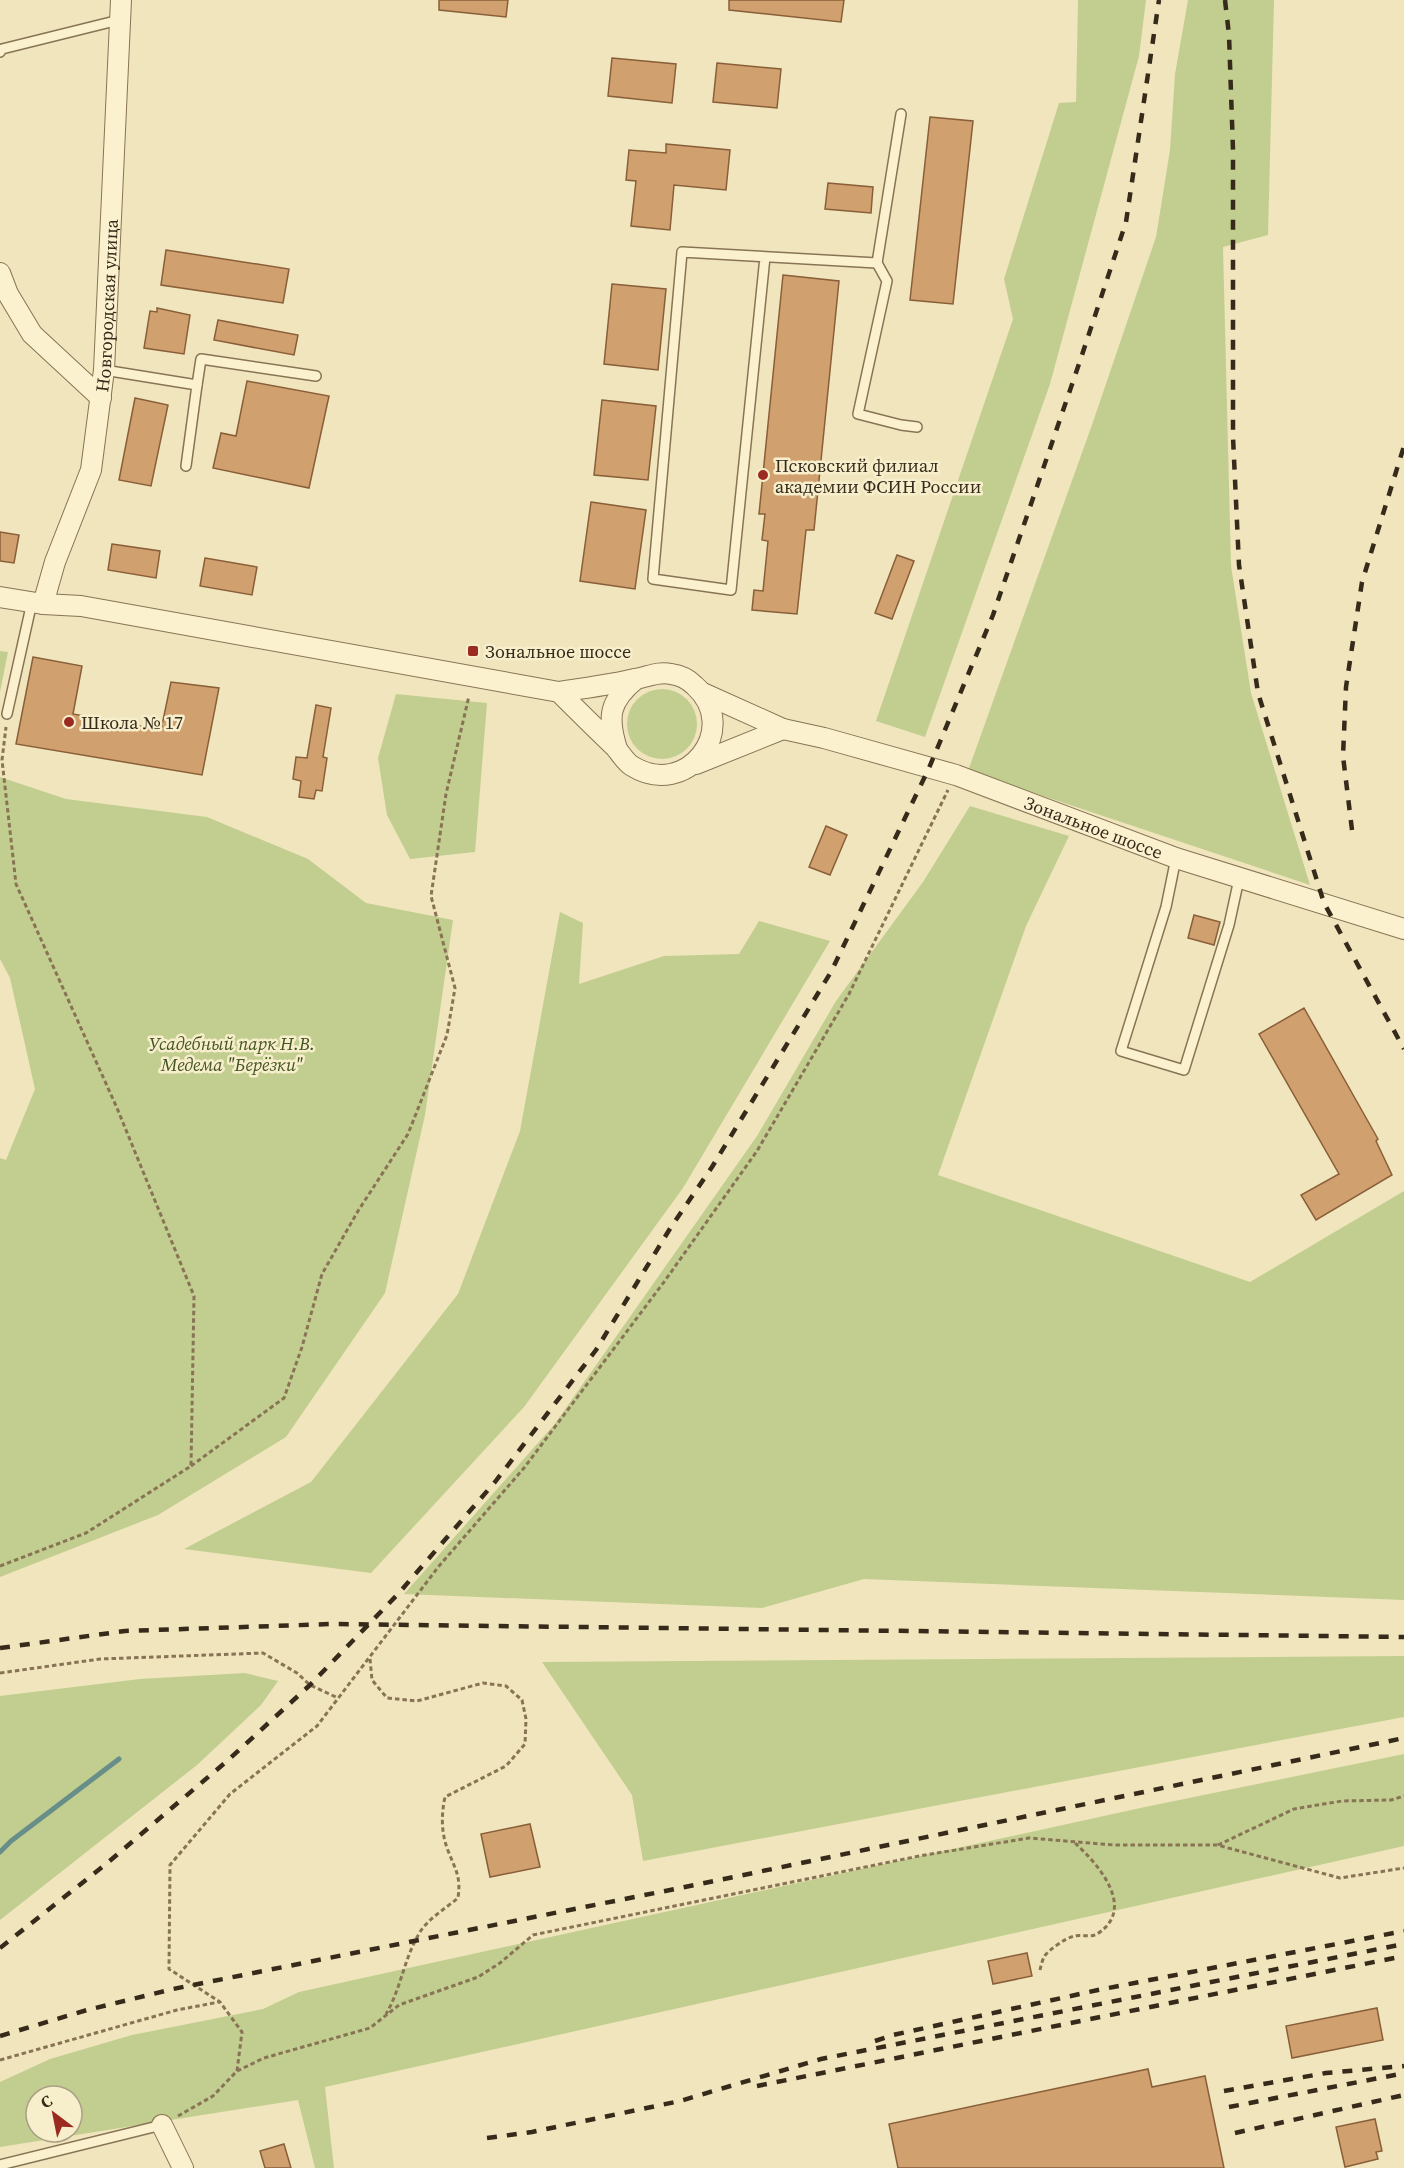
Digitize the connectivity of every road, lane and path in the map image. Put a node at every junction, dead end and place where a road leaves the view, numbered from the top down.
1 (121, 0) edge
2 (119, 20) junction
3 (0, 52) edge
4 (901, 114) dead end
5 (765, 257) junction
6 (877, 263) junction
7 (0, 273) edge
8 (104, 370) junction
9 (316, 376) dead end
10 (197, 386) junction
11 (101, 398) junction
12 (917, 427) dead end
13 (186, 466) dead end
14 (0, 597) edge
15 (38, 603) junction
16 (636, 679) junction
17 (559, 692) junction
18 (703, 693) junction
19 (469, 694) dead end
20 (7, 714) joint
21 (783, 729) junction
22 (617, 749) junction
23 (693, 765) junction
24 (956, 775) junction
25 (1176, 858) junction
26 (1239, 879) junction
27 (1404, 929) edge
28 (191, 1466) junction
29 (0, 1566) edge
30 (370, 1657) junction
31 (0, 1673) edge
32 (338, 1698) junction
33 (1404, 1796) edge
34 (1074, 1842) junction
35 (1217, 1845) junction
36 (1404, 1868) edge
37 (1040, 1970) dead end
38 (220, 2002) junction
39 (384, 2017) junction
40 (0, 2060) edge
41 (237, 2071) junction
42 (162, 2125) junction
43 (0, 2165) edge
44 (183, 2168) edge

1 - 2 street, Новгородская улица
2 - 3 lane
2 - 8 street, Новгородская улица
4 - 6 lane
5 - 5 lane
5 - 6 lane
6 - 12 lane
7 - 11 street
8 - 10 lane
8 - 11 street, Новгородская улица
9 - 10 lane
10 - 13 lane
11 - 15 street, Новгородская улица
14 - 15 street, Зональное шоссе
15 - 17 street, Зональное шоссе
15 - 20 lane
16 - 17 street, Зональное шоссе
16 - 18 street, Зональное шоссе
16 - 22 street
17 - 22 street
18 - 21 street, Зональное шоссе
18 - 23 street
19 - 28 path
20 - 28 path
21 - 23 street
21 - 24 street, Зональное шоссе
22 - 23 street
24 - 25 street, Зональное шоссе
24 - 30 path
25 - 26 street, Зональное шоссе
25 - 26 lane
26 - 27 street, Зональное шоссе
28 - 29 path
30 - 32 path
30 - 39 path
31 - 32 path
32 - 38 path
33 - 35 path
34 - 35 path
34 - 37 path
34 - 39 path
35 - 36 path
38 - 40 path
38 - 41 path
39 - 41 path
41 - 42 path
42 - 43 lane
42 - 44 street

